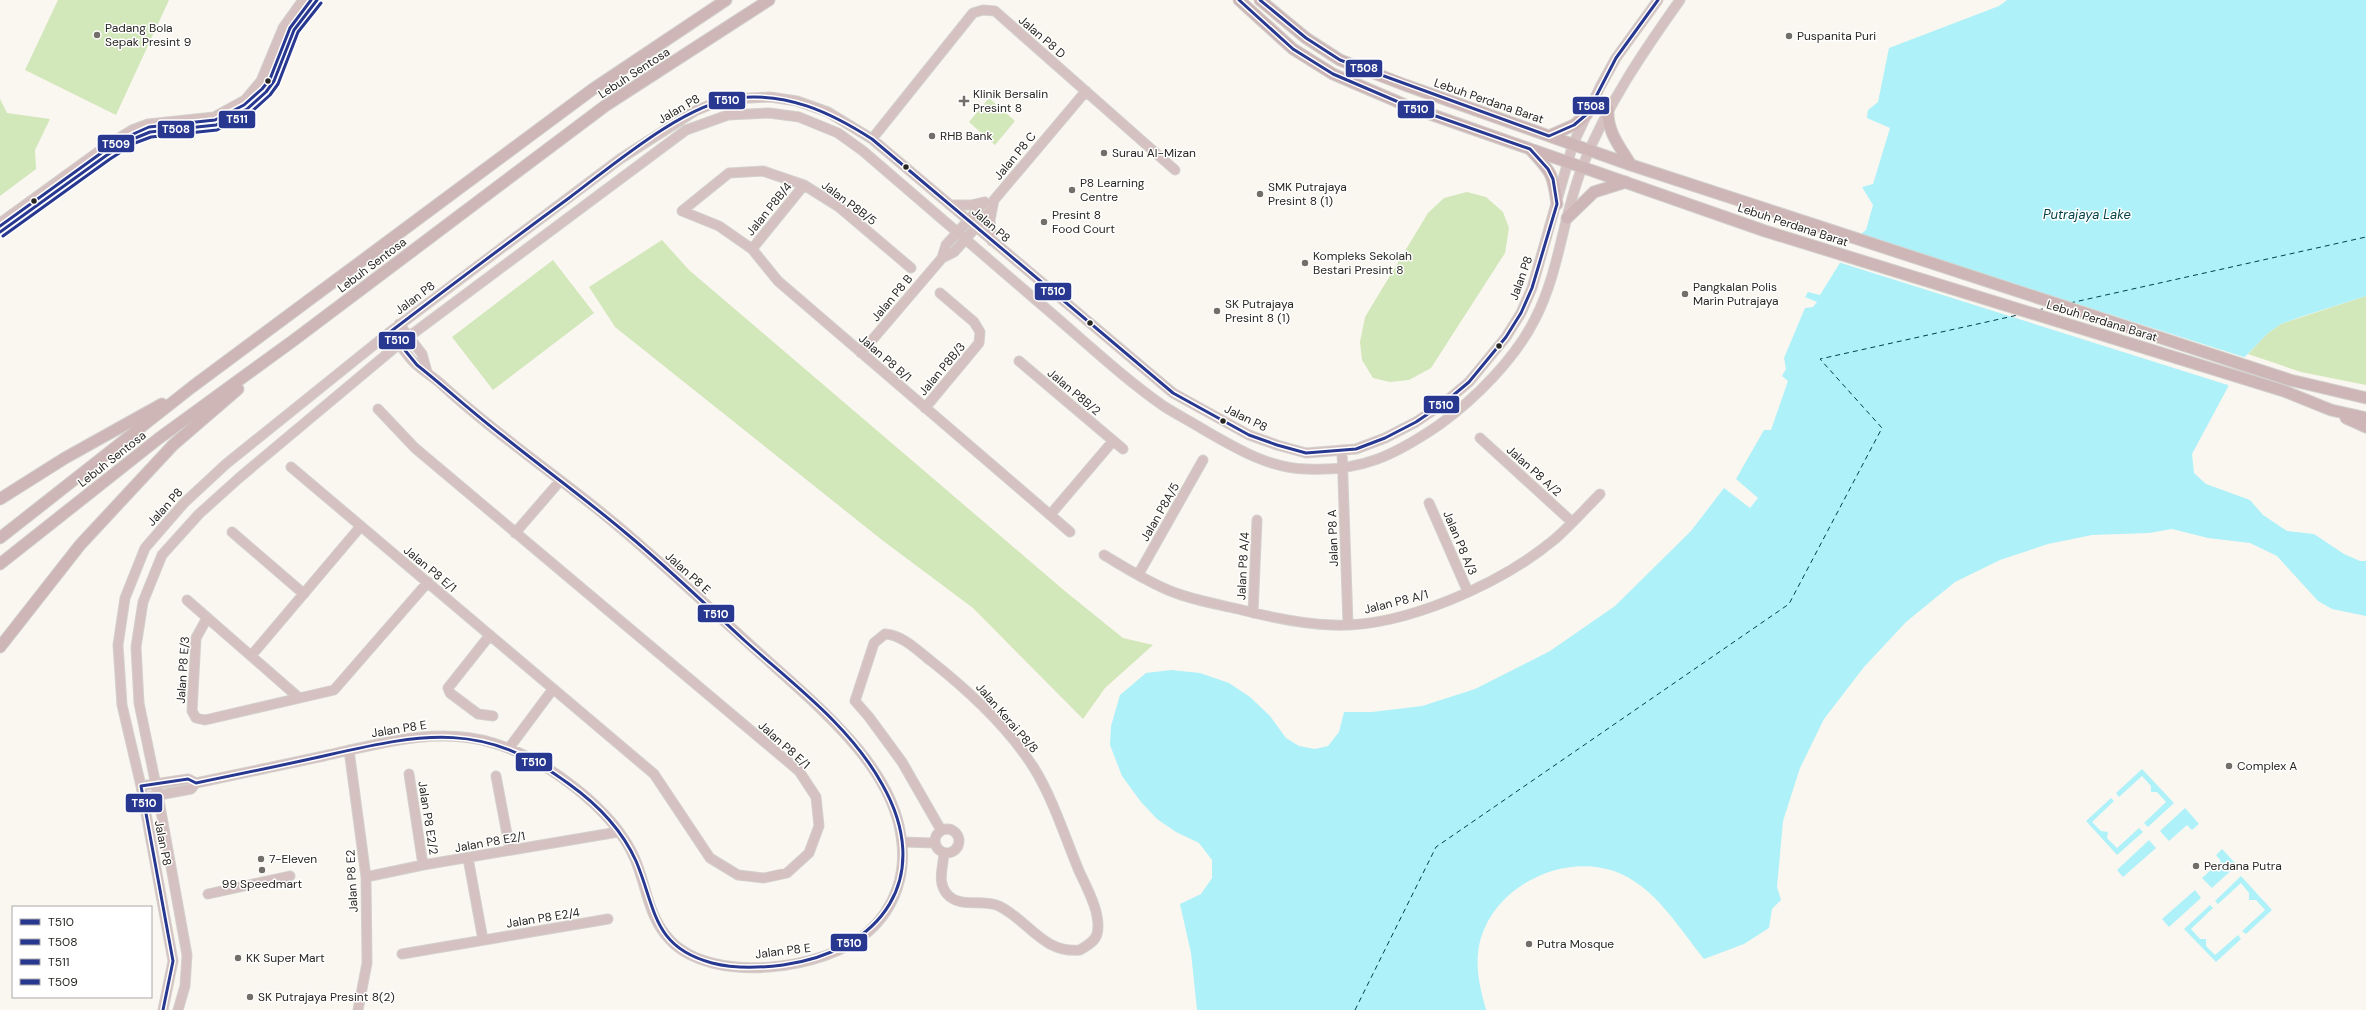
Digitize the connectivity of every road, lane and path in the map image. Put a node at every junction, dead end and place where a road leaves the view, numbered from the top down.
1 (303, 0) edge
2 (317, 0) edge
3 (726, 0) edge
4 (769, 0) edge
5 (1239, 0) edge
6 (1260, 0) edge
7 (1658, 0) edge
8 (1680, 0) edge
9 (1086, 91) junction
10 (1608, 110) junction
11 (1587, 114) junction
12 (1549, 136) junction
13 (872, 139) junction
14 (1573, 144) junction
15 (1530, 149) junction
16 (1590, 150) junction
17 (1568, 161) junction
18 (1631, 164) junction
19 (1582, 166) junction
20 (1176, 170) dead end
21 (1626, 182) junction
22 (804, 185) junction
23 (990, 203) junction
24 (1557, 204) junction
25 (950, 205) junction
26 (682, 211) joint
27 (1567, 218) junction
28 (968, 221) junction
29 (0, 222) edge
30 (976, 227) junction
31 (0, 232) edge
32 (957, 232) junction
33 (965, 240) junction
34 (992, 241) junction
35 (752, 248) junction
36 (942, 258) junction
37 (911, 268) dead end
38 (940, 293) dead end
39 (399, 324) junction
40 (390, 332) junction
41 (409, 337) junction
42 (294, 340) junction
43 (399, 344) junction
44 (862, 353) junction
45 (1019, 361) dead end
46 (427, 372) junction
47 (192, 387) junction
48 (2332, 388) junction
49 (2366, 392) edge
50 (2366, 398) edge
51 (925, 408) junction
52 (378, 409) dead end
53 (2331, 410) junction
54 (2366, 418) edge
55 (2366, 427) edge
56 (1480, 438) dead end
57 (1113, 441) junction
58 (1123, 449) dead end
59 (1342, 450) junction
60 (1204, 460) dead end
61 (291, 467) dead end
62 (1343, 467) junction
63 (560, 481) junction
64 (1600, 494) dead end
65 (0, 498) edge
66 (1429, 503) dead end
67 (1050, 515) junction
68 (1257, 520) dead end
69 (1572, 522) junction
70 (361, 526) junction
71 (232, 532) dead end
72 (1070, 532) dead end
73 (515, 533) junction
74 (0, 538) edge
75 (1104, 555) dead end
76 (0, 564) edge
77 (1138, 575) junction
78 (428, 582) junction
79 (1468, 592) junction
80 (304, 594) junction
81 (187, 600) dead end
82 (1253, 613) junction
83 (207, 618) junction
84 (1348, 624) junction
85 (490, 635) junction
86 (0, 647) edge
87 (251, 656) junction
88 (553, 689) junction
89 (298, 697) junction
90 (493, 716) dead end
91 (509, 748) junction
92 (349, 750) junction
93 (409, 774) dead end
94 (496, 776) dead end
95 (196, 783) junction
96 (156, 784) junction
97 (141, 786) junction
98 (158, 795) junction
99 (143, 798) junction
100 (941, 830) junction
101 (618, 832) junction
102 (902, 842) junction
103 (935, 842) junction
104 (510, 850) junction
105 (944, 853) junction
106 (468, 858) junction
107 (423, 865) junction
108 (290, 876) dead end
109 (366, 877) junction
110 (208, 894) dead end
111 (608, 919) dead end
112 (483, 940) junction
113 (402, 954) dead end
114 (162, 1010) edge
115 (178, 1010) edge
116 (358, 1010) edge

1 - 29 street
2 - 31 street
3 - 47 main road, Lebuh Sentosa
4 - 42 main road, Lebuh Sentosa
5 - 15 main road, Lebuh Perdana Barat
6 - 12 main road, Lebuh Perdana Barat
7 - 11 street, Jalan P8
8 - 10 street, Jalan P8
9 - 13 street, Jalan P8 D
9 - 20 street, Jalan P8 D
9 - 23 street, Jalan P8 C
10 - 16 street, Jalan P8
10 - 18 main road
11 - 12 main road
11 - 14 street, Jalan P8
12 - 14 main road, Lebuh Perdana Barat
13 - 25 street, Jalan P8
13 - 39 street, Jalan P8
14 - 16 main road, Lebuh Perdana Barat
14 - 17 street, Jalan P8
15 - 17 main road, Lebuh Perdana Barat
15 - 24 main road
16 - 18 main road, Lebuh Perdana Barat
16 - 19 street, Jalan P8
17 - 19 main road, Lebuh Perdana Barat
17 - 24 street, Jalan P8
18 - 48 main road, Lebuh Perdana Barat
19 - 21 main road, Lebuh Perdana Barat
19 - 27 street, Jalan P8
21 - 27 main road
21 - 53 main road, Lebuh Perdana Barat
22 - 26 street, Jalan P8B/5
22 - 35 street, Jalan P8B/4
22 - 37 street, Jalan P8B/5
23 - 25 street
23 - 28 street, Jalan P8 C
23 - 30 street, Jalan P8 C
23 - 34 street
24 - 59 street, Jalan P8
25 - 28 street, Jalan P8
26 - 35 street, Jalan P8 B/1
27 - 62 street, Jalan P8
28 - 30 street, Jalan P8
28 - 32 street, Jalan P8 C
30 - 33 street, Jalan P8 C
30 - 34 street, Jalan P8
32 - 33 street, Jalan P8
32 - 36 street, Jalan P8 B
32 - 41 street, Jalan P8
33 - 36 street, Jalan P8 B
33 - 62 street, Jalan P8
34 - 59 street, Jalan P8
35 - 44 street, Jalan P8 B/1
36 - 44 street, Jalan P8 B
38 - 51 street, Jalan P8B/3
39 - 40 street, Jalan P8
39 - 41 street
40 - 43 street, Jalan P8 E
40 - 97 street, Jalan P8
41 - 43 street, Jalan P8
41 - 46 street
42 - 76 main road, Lebuh Sentosa
42 - 86 main road
43 - 46 street, Jalan P8 E
43 - 96 street, Jalan P8
44 - 51 street, Jalan P8 B/1
45 - 57 street, Jalan P8B/2
46 - 63 street, Jalan P8 E
47 - 65 main road
47 - 74 main road, Lebuh Sentosa
48 - 49 main road
48 - 50 main road, Lebuh Perdana Barat
51 - 67 street, Jalan P8 B/1
52 - 73 street, Jalan P8 E/1
53 - 54 main road, Lebuh Perdana Barat
53 - 55 main road
56 - 69 street, Jalan P8 A/2
57 - 58 street, Jalan P8B/2
57 - 67 street
59 - 62 street, Jalan P8 A
60 - 77 street, Jalan P8A/5
61 - 70 street, Jalan P8 E/1
62 - 84 street, Jalan P8 A
63 - 73 street
63 - 102 street, Jalan P8 E
64 - 69 street, Jalan P8 A/1
66 - 79 street, Jalan P8 A/3
67 - 72 street, Jalan P8 B/1
68 - 82 street, Jalan P8 A/4
69 - 79 street, Jalan P8 A/1
70 - 78 street, Jalan P8 E/1
70 - 80 street
71 - 80 street
73 - 88 street, Jalan P8 E/1
75 - 77 street, Jalan P8 A/1
77 - 82 street, Jalan P8 A/1
78 - 85 street, Jalan P8 E/1
78 - 89 street, Jalan P8 E/3
79 - 84 street, Jalan P8 A/1
80 - 87 street
81 - 83 street
82 - 84 street, Jalan P8 A/1
83 - 87 street
83 - 89 street, Jalan P8 E/3
85 - 88 street, Jalan P8 E/1
85 - 90 street
87 - 89 street
88 - 91 street
91 - 92 street, Jalan P8 E
91 - 101 street, Jalan P8 E
92 - 95 street, Jalan P8 E
92 - 109 street, Jalan P8 E2
93 - 107 street, Jalan P8 E2/2
94 - 104 street
95 - 96 street
95 - 98 street
96 - 97 street
96 - 98 street, Jalan P8
97 - 99 street, Jalan P8
98 - 99 street
98 - 115 street, Jalan P8
99 - 114 street, Jalan P8
100 - 103 street
100 - 105 street
100 - 105 street, Jalan Kerai P8/8
101 - 102 street, Jalan P8 E
101 - 104 street, Jalan P8 E2/1
102 - 103 street
103 - 105 street
104 - 106 street, Jalan P8 E2/1
106 - 107 street, Jalan P8 E2/1
106 - 112 street
107 - 109 street, Jalan P8 E2/1
108 - 110 street
109 - 116 street, Jalan P8 E2
111 - 112 street, Jalan P8 E2/4
112 - 113 street, Jalan P8 E2/4

